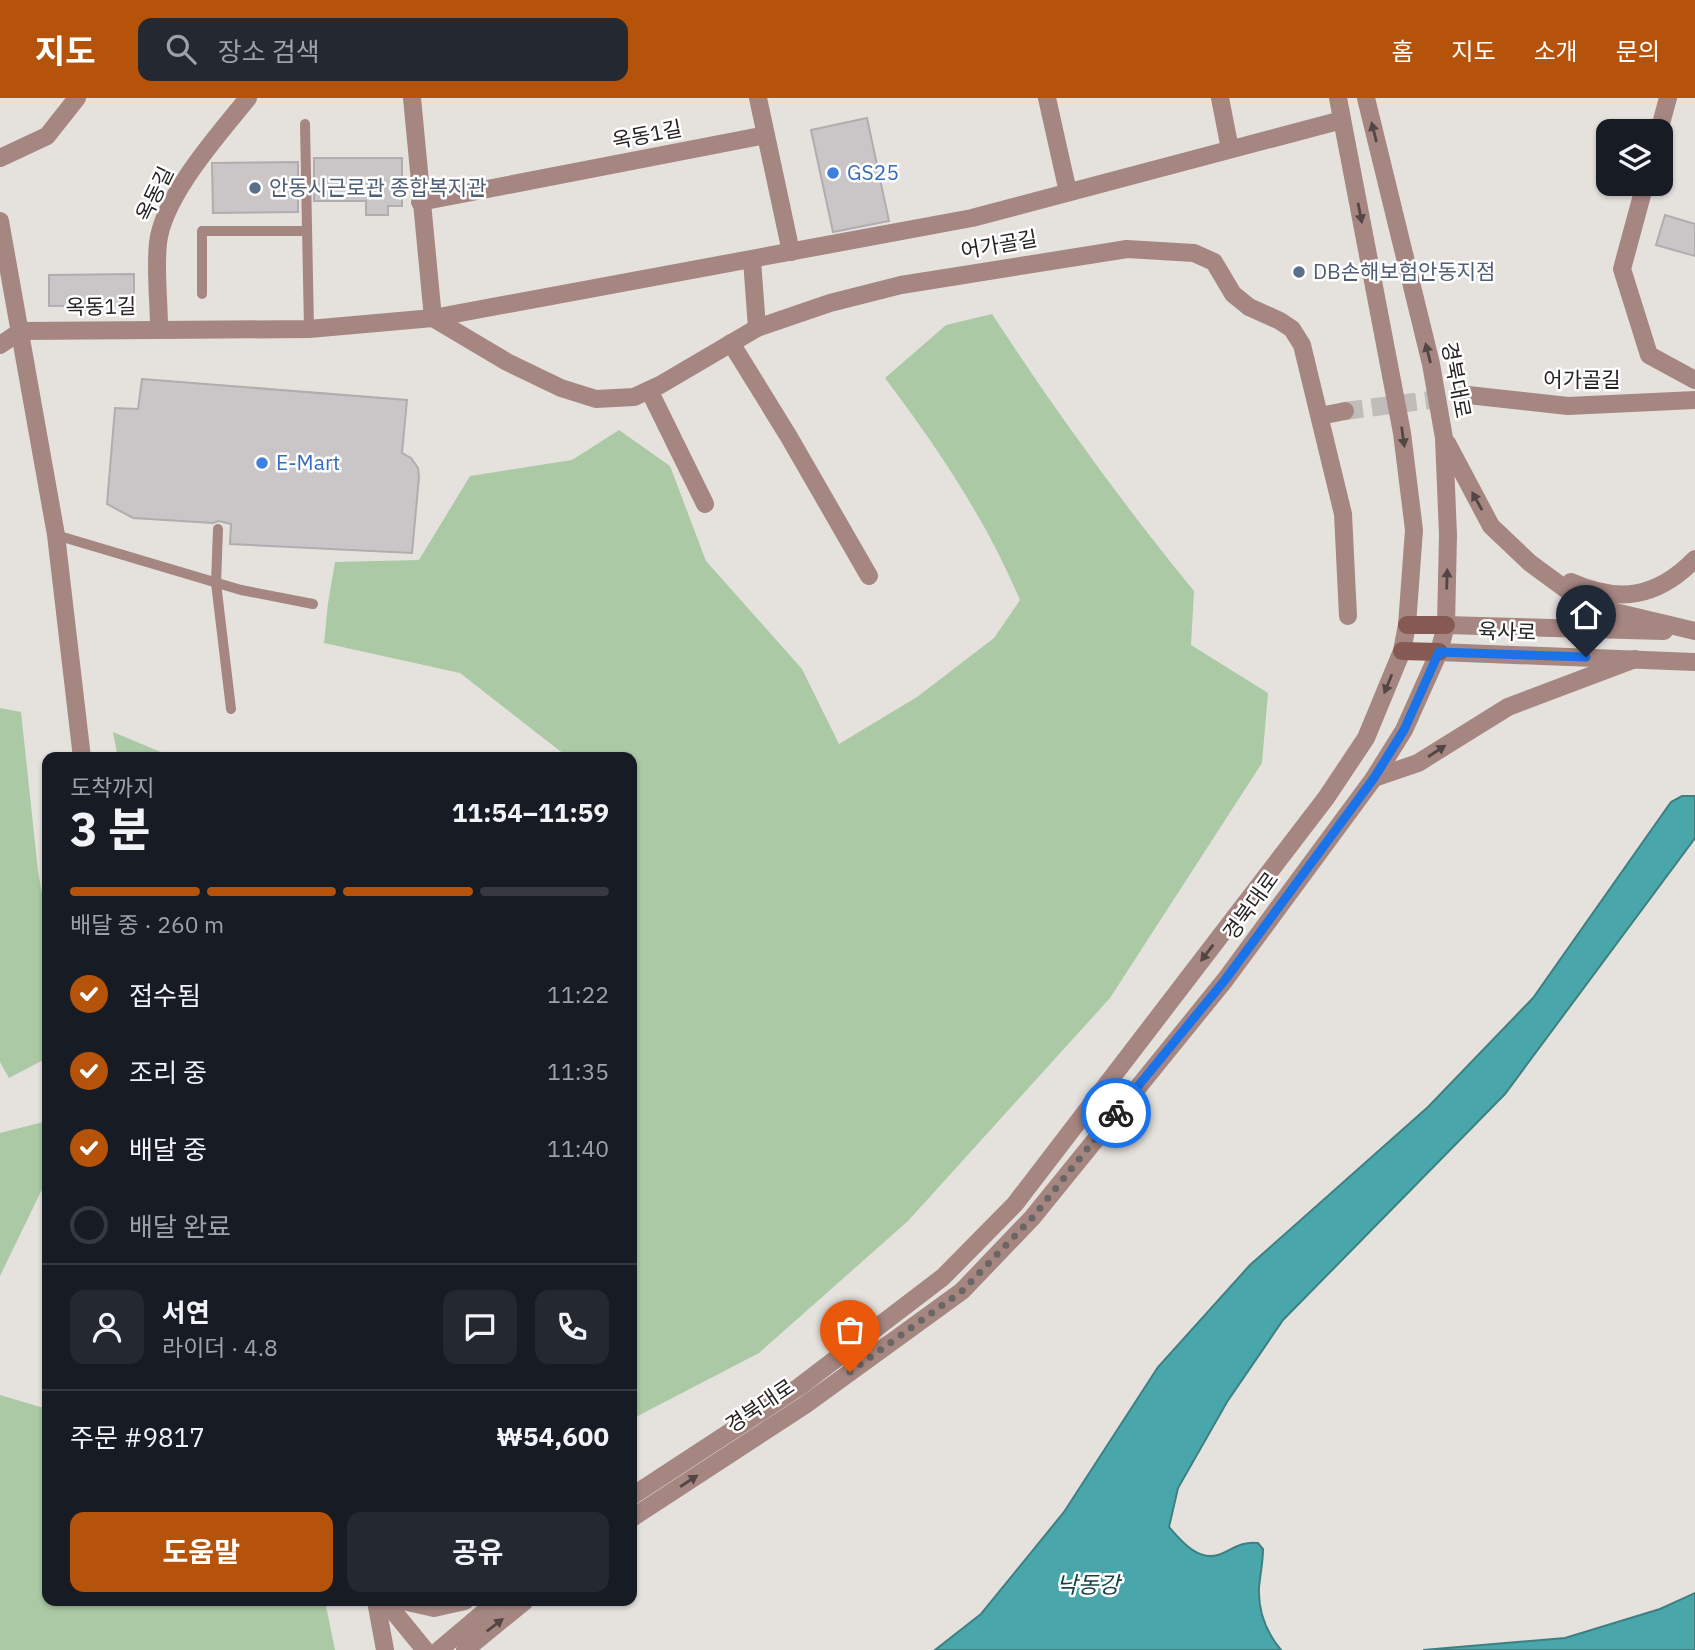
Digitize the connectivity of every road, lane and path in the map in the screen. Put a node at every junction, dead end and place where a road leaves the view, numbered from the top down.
1 (77, 98) edge
2 (248, 98) edge
3 (412, 98) edge
4 (758, 98) edge
5 (1047, 98) edge
6 (1220, 98) edge
7 (1338, 98) edge
8 (1366, 98) edge
9 (1668, 98) edge
10 (1662, 119) edge
11 (1342, 120) junction
12 (305, 124) dead end
13 (765, 135) junction
14 (1230, 149) junction
15 (0, 158) edge
16 (1068, 192) junction
17 (1642, 196) edge
18 (420, 202) junction
19 (0, 221) edge
20 (307, 231) junction
21 (790, 253) junction
22 (752, 260) junction
23 (202, 295) dead end
24 (433, 318) junction
25 (757, 328) junction
26 (159, 329) junction
27 (309, 329) junction
28 (21, 331) junction
29 (731, 343) junction
30 (0, 345) edge
31 (1695, 380) edge
32 (649, 390) junction
33 (1468, 395) tunnel mouth
34 (1695, 400) edge
35 (1345, 411) tunnel mouth
36 (1320, 416) junction
37 (1444, 438) junction
38 (705, 504) dead end
39 (218, 529) dead end
40 (56, 534) junction
41 (1695, 559) edge
42 (1530, 564) junction
43 (869, 576) dead end
44 (216, 583) junction
45 (313, 604) dead end
46 (1348, 616) dead end
47 (1407, 625) junction
48 (1446, 625) junction
49 (1695, 631) edge
50 (1402, 651) junction
51 (1439, 652) junction
52 (1635, 659) junction
53 (1695, 662) edge
54 (231, 709) dead end
55 (81, 752) edge
56 (1374, 778) junction
57 (637, 1493) edge
58 (637, 1515) edge
59 (377, 1606) edge
60 (389, 1606) edge
61 (425, 1606) edge
62 (443, 1606) edge
63 (491, 1606) edge
64 (519, 1606) edge
65 (385, 1650) edge
66 (425, 1650) edge
67 (439, 1650) edge
68 (465, 1650) edge

1 - 15 street
2 - 26 street, 옥동길
3 - 18 street
4 - 13 street
5 - 16 street
6 - 14 street
7 - 11 street, 경북대로
37 -> 8 street, 경북대로
9 - 10 street
11 - 14 street, 옥동1길
11 -> 47 street, 경북대로
12 - 20 lane
13 - 18 street, 옥동1길
13 - 21 street
14 - 16 street, 옥동1길
16 - 21 street, 옥동1길
17 - 31 street
18 - 24 street
19 - 28 street
20 - 23 lane
20 - 27 lane
21 - 22 street, 옥동1길
22 - 24 street, 옥동1길
22 - 25 street
24 - 27 street, 옥동1길
24 - 32 street, 어가골길
25 - 29 street, 어가골길
25 - 36 street, 어가골길
26 - 27 street, 옥동1길
26 - 28 street, 옥동1길
28 - 30 street
28 - 40 street
29 - 32 street, 어가골길
29 - 43 street
32 - 38 street
33 - 34 street, 어가골길
35 - 36 street
36 - 46 street, 어가골길
42 -> 37 street
48 -> 37 street, 경북대로
39 - 44 lane
40 - 44 lane
40 - 55 street
41 - 42 street
42 - 49 street
44 - 45 lane
44 - 54 lane
47 - 48 main road, 육사로
47 - 50 street, 경북대로
48 - 49 street, 육사로
48 - 51 street, 경북대로
50 - 51 main road, 육사로
50 -> 57 street, 경북대로
51 - 52 street, 육사로
51 - 56 street, 경북대로
52 - 53 street, 육사로
56 -> 52 street
58 -> 56 street, 경북대로
59 - 65 street
60 - 66 street
61 - 62 street
63 - 67 street
68 -> 64 street

